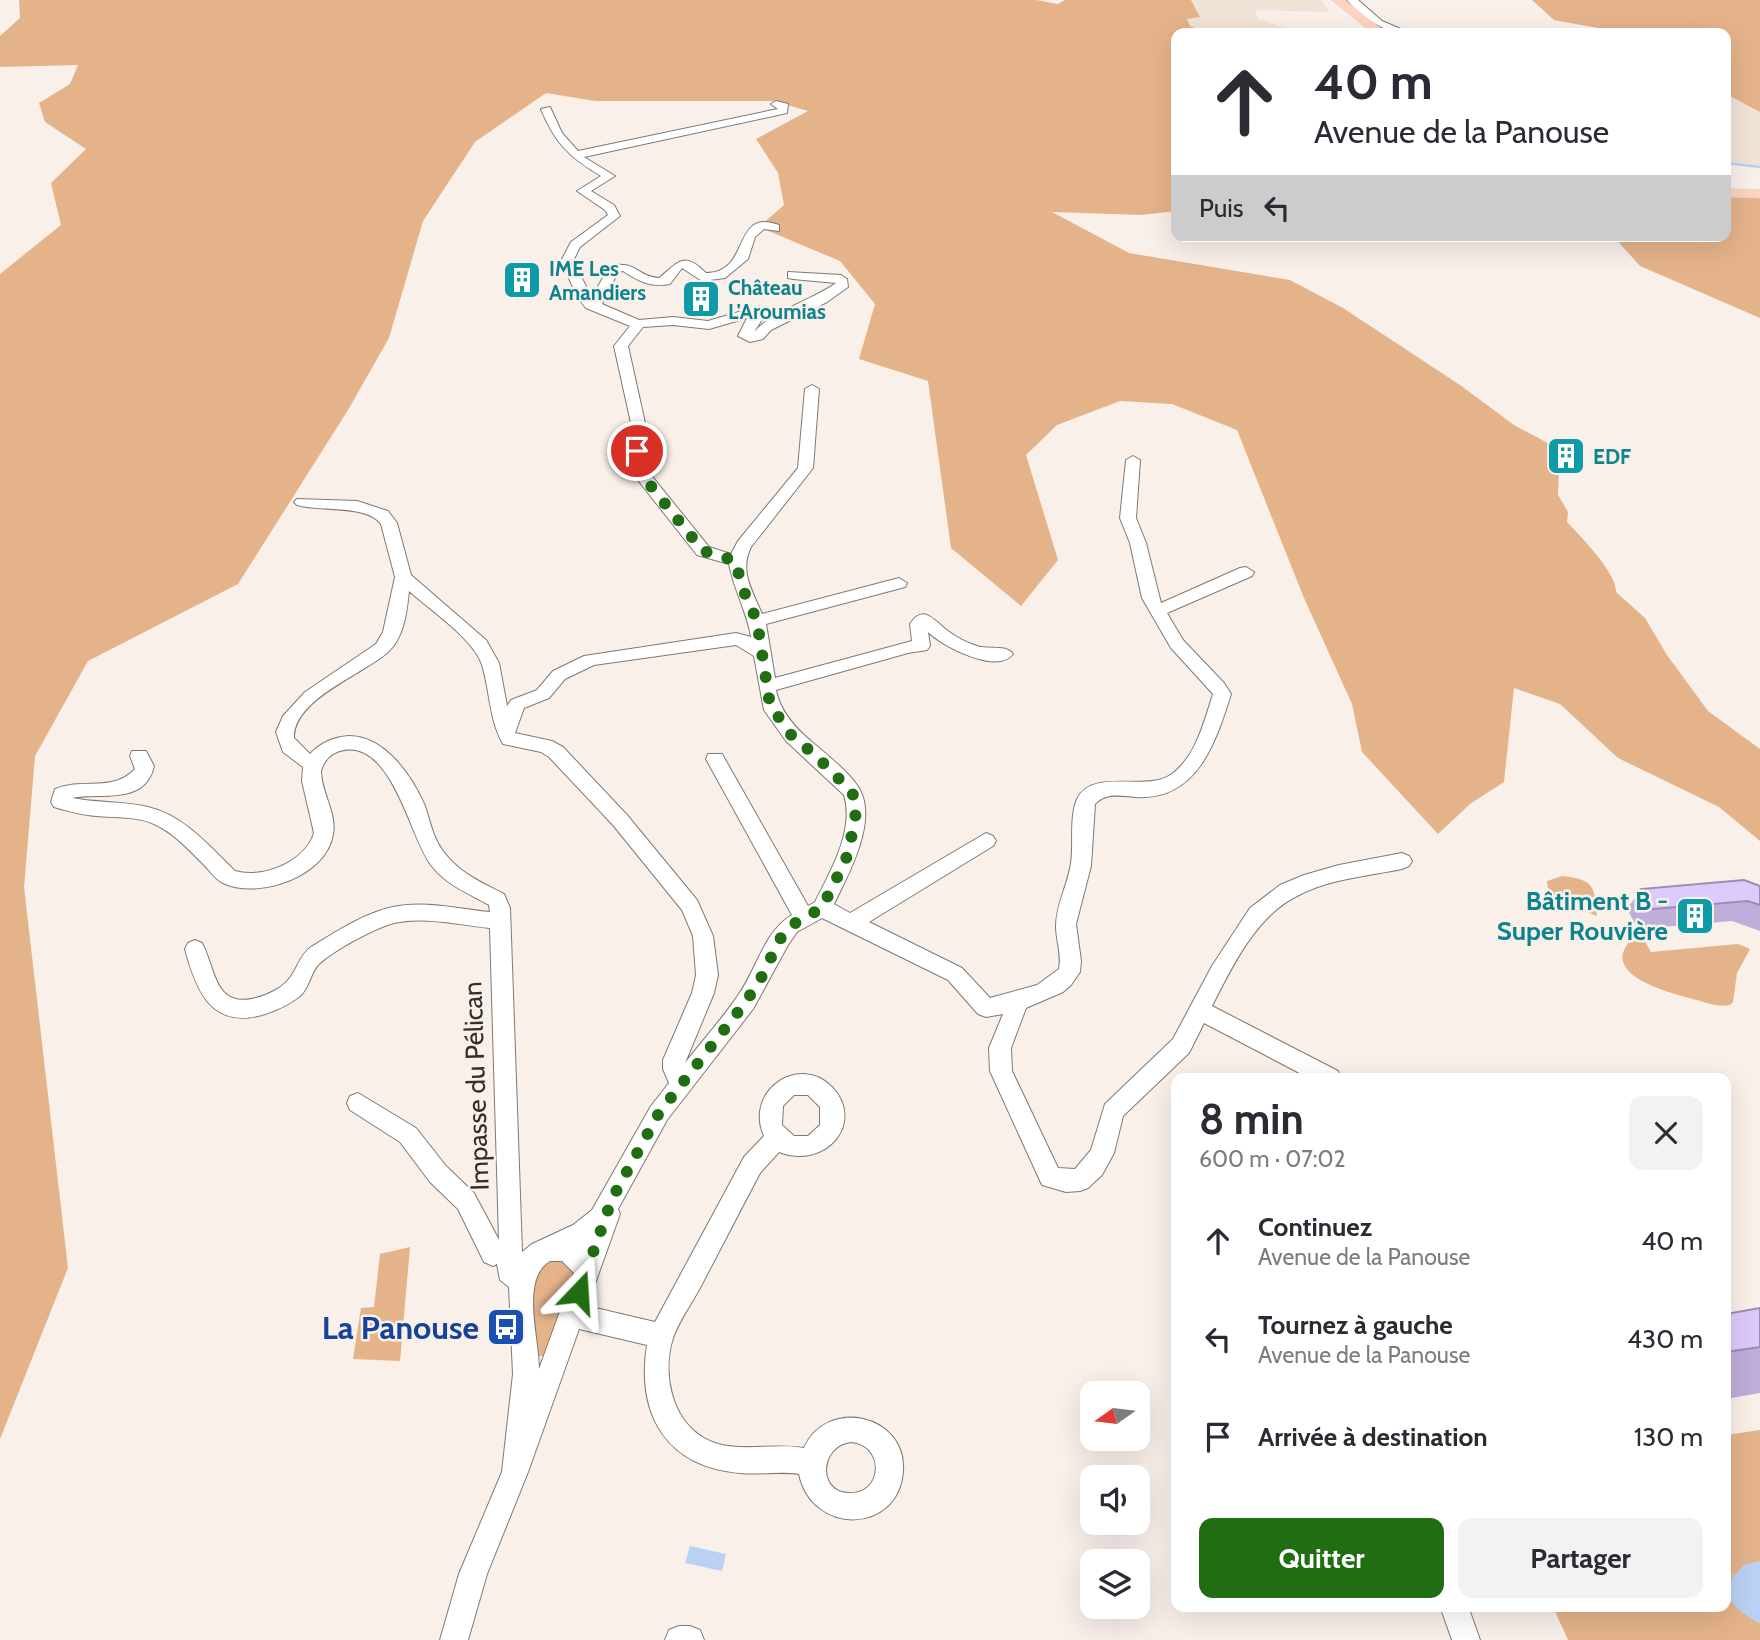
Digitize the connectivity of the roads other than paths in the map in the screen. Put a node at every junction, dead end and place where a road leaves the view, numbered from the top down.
1 (1338, 0) edge
2 (1352, 0) edge
3 (1374, 28) edge
4 (1392, 28) edge
5 (776, 104) dead end
6 (546, 109) dead end
7 (575, 155) junction
8 (1731, 192) edge
9 (1760, 194) edge
10 (775, 228) dead end
11 (793, 275) dead end
12 (592, 305) junction
13 (636, 324) junction
14 (812, 389) dead end
15 (1133, 460) dead end
16 (302, 502) dead end
17 (736, 561) junction
18 (1246, 572) dead end
19 (403, 577) junction
20 (899, 583) dead end
21 (1158, 611) junction
22 (757, 621) junction
23 (1003, 654) dead end
24 (764, 655) junction
25 (767, 687) junction
26 (506, 733) junction
27 (139, 756) dead end
28 (715, 759) dead end
29 (312, 764) junction
30 (986, 841) dead end
31 (1402, 861) dead end
32 (813, 913) junction
33 (500, 921) junction
34 (852, 922) junction
35 (195, 949) dead end
36 (1016, 1002) junction
37 (1199, 1010) junction
38 (1320, 1073) edge
39 (680, 1084) junction
40 (358, 1103) dead end
41 (777, 1138) dead end
42 (612, 1199) junction
43 (555, 1247) junction
44 (512, 1254) junction
45 (587, 1270) junction
46 (572, 1315) junction
47 (661, 1336) junction
48 (554, 1360) junction
49 (527, 1362) junction
50 (814, 1463) dead end
51 (515, 1472) junction
52 (1456, 1612) edge
53 (454, 1640) edge
54 (679, 1640) edge
55 (690, 1640) edge
56 (1466, 1640) edge

1 - 3 main road
2 - 4 street
5 - 7 street
6 - 7 street
7 - 12 street
8 - 9 main road
10 - 12 street
11 - 13 street
12 - 13 street
13 - 17 street
14 - 17 street
15 - 21 street
16 - 19 street
17 - 22 street
18 - 21 street
19 - 26 street
19 - 29 street
20 - 22 street
21 - 36 street
22 - 24 street
23 - 25 street
24 - 25 street
24 - 26 street
25 - 32 street
26 - 39 street
27 - 29 street
28 - 32 street
29 - 33 street
30 - 34 street
31 - 37 street
32 - 34 street
32 - 39 street
33 - 35 street
33 - 44 street, Impasse du Pélican
34 - 36 street
36 - 37 street
37 - 38 street
39 - 42 street
40 - 44 street
41 - 47 street
42 - 43 street
42 - 45 street
43 - 44 street
43 - 45 street
44 - 49 street
45 - 46 street
46 - 47 street
46 - 48 street
47 - 50 street
48 - 49 street
48 - 51 street
49 - 51 street
51 - 53 street
52 - 56 street
54 - 55 street

